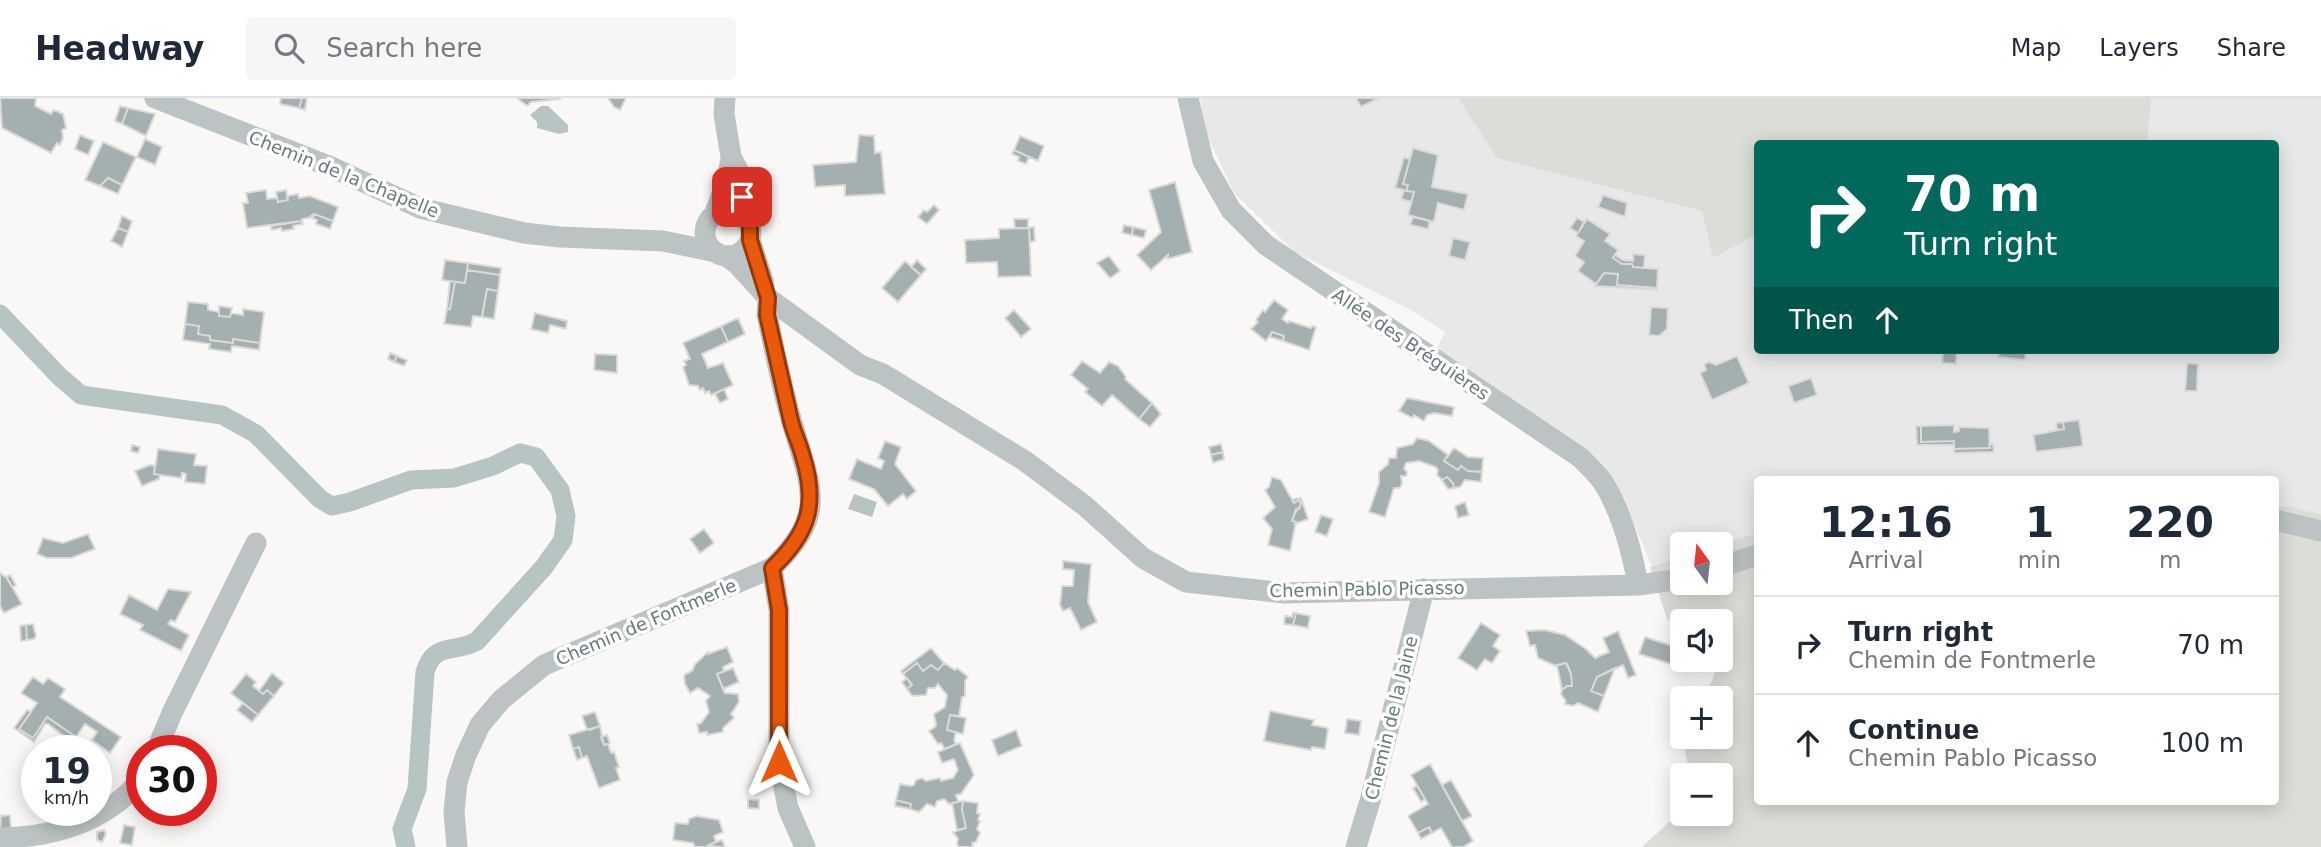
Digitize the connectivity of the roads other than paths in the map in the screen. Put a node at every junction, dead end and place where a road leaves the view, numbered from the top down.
1 (155, 98) edge
2 (725, 98) edge
3 (1188, 98) edge
4 (731, 157) junction
5 (711, 219) junction
6 (749, 230) junction
7 (663, 241) junction
8 (721, 254) junction
9 (766, 302) junction
10 (2279, 521) edge
11 (2321, 531) edge
12 (256, 543) dead end
13 (1754, 556) edge
14 (1733, 563) edge
15 (772, 568) junction
16 (1670, 581) edge
17 (1638, 585) junction
18 (1424, 589) junction
19 (163, 735) edge
20 (126, 794) edge
21 (0, 838) edge
22 (457, 847) edge
23 (805, 847) edge
24 (1356, 847) edge

1 - 7 street, Chemin de la Chapelle
2 - 4 street
3 - 17 street, Allée des Bréguières
4 - 5 street
4 - 6 street
5 - 6 street
5 - 7 street, Chemin de la Chapelle
5 - 8 street
6 - 8 street
6 - 9 street
7 - 8 street, Chemin de la Chapelle
8 - 9 street, Chemin Pablo Picasso
9 - 15 street, Chemin de Fontmerle
9 - 18 street, Chemin Pablo Picasso
10 - 11 street
12 - 19 street
13 - 14 street
15 - 22 street, Chemin de Fontmerle
15 - 23 street
16 - 17 street, Chemin Pablo Picasso
17 - 18 street, Chemin Pablo Picasso
18 - 24 street, Chemin de la Jaine
20 - 21 street

